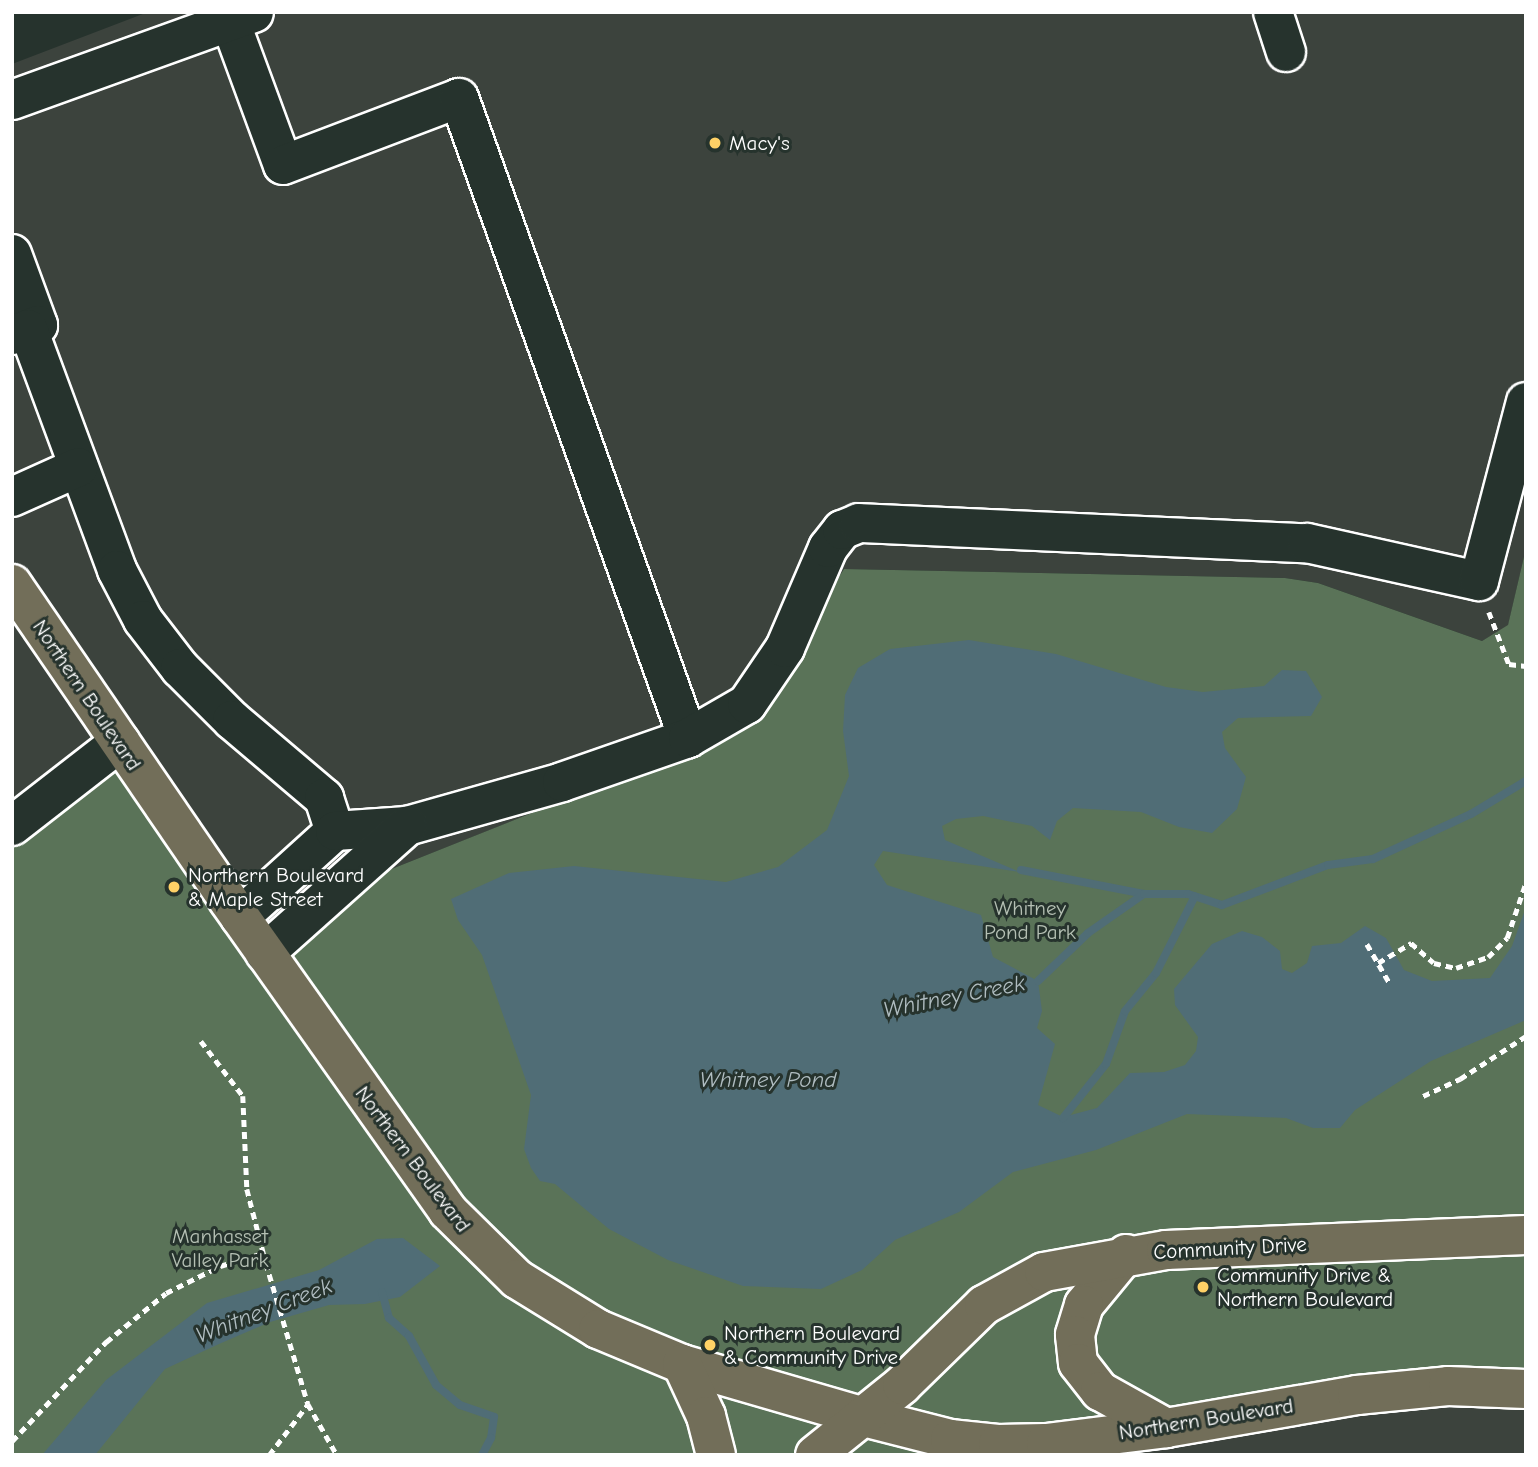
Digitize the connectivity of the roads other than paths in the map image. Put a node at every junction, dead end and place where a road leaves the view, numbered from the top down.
1 (1273, 12) edge
2 (243, 17) edge
3 (1286, 52) dead end
4 (12, 100) edge
5 (12, 254) edge
6 (20, 332) edge
7 (1526, 402) edge
8 (79, 467) junction
9 (12, 497) edge
10 (12, 584) edge
11 (688, 738) junction
12 (120, 742) junction
13 (12, 826) edge
14 (407, 826) junction
15 (335, 831) junction
16 (240, 917) junction
17 (265, 953) junction
18 (1526, 1236) edge
19 (1126, 1254) junction
20 (682, 1364) junction
21 (1526, 1390) edge
22 (864, 1417) junction
23 (1166, 1428) junction
24 (1046, 1443) junction
25 (716, 1455) edge
26 (815, 1455) edge
27 (1011, 1455) edge

1 - 3 street
2 - 4 street
2 - 11 street
5 - 6 street
6 - 8 street
7 - 11 street
8 - 9 street
8 - 15 street
10 - 12 main road, Northern Boulevard
11 - 14 street
12 - 13 street
12 - 16 main road, Northern Boulevard
14 - 15 street
14 - 17 street
15 - 16 street
16 - 17 main road, Northern Boulevard
17 - 20 main road, Northern Boulevard
18 - 19 main road, Community Drive
19 - 22 main road, Community Drive
19 - 23 main road
20 - 22 main road, Northern Boulevard
20 - 25 main road
21 - 23 main road, Northern Boulevard
22 - 24 main road, Northern Boulevard
22 - 26 main road, Community Drive
23 - 24 main road, Northern Boulevard
24 - 27 main road

